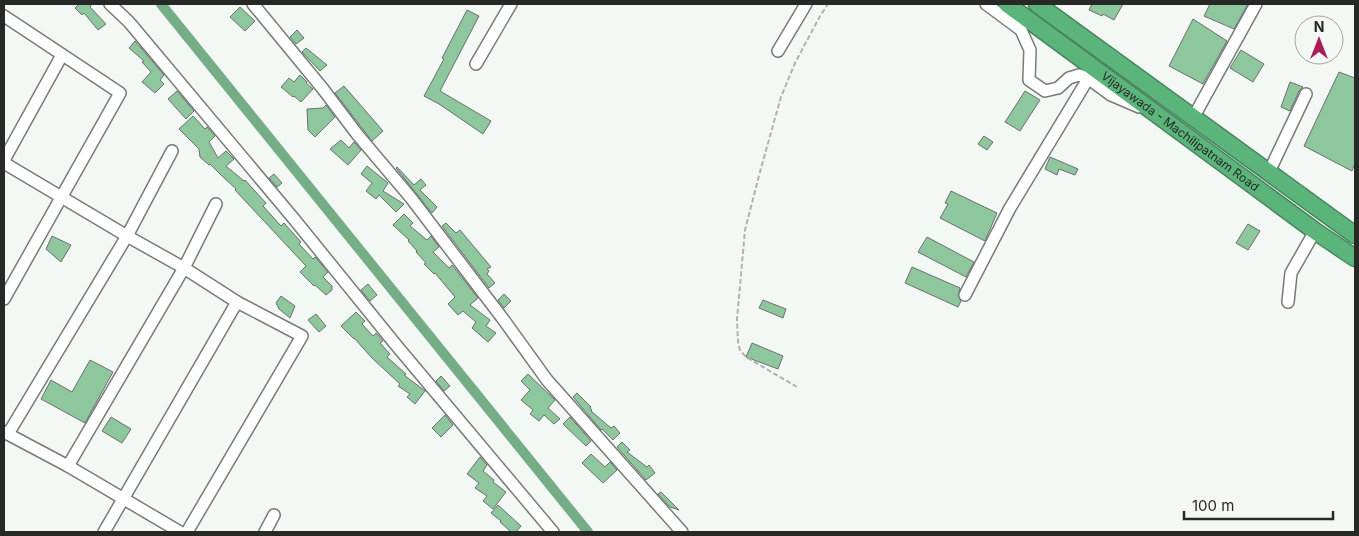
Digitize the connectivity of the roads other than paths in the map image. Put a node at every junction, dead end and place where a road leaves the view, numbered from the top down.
1 (110, 4) edge
2 (253, 4) edge
3 (511, 4) edge
4 (806, 4) edge
5 (986, 4) edge
6 (1007, 4) edge
7 (1037, 4) edge
8 (1256, 4) edge
9 (4, 16) edge
10 (778, 51) dead end
11 (62, 55) junction
12 (476, 64) dead end
13 (1091, 74) junction
14 (1306, 94) dead end
15 (1193, 118) junction
16 (172, 151) dead end
17 (4, 161) edge
18 (1269, 172) junction
19 (61, 197) junction
20 (216, 204) dead end
21 (1315, 231) junction
22 (1355, 235) edge
23 (126, 236) junction
24 (1355, 258) edge
25 (184, 268) junction
26 (965, 295) dead end
27 (4, 299) edge
28 (237, 302) junction
29 (1288, 302) dead end
30 (6, 433) edge
31 (68, 466) junction
32 (122, 499) junction
33 (274, 515) dead end
34 (104, 532) edge
35 (180, 532) edge
36 (186, 532) edge
37 (265, 532) edge
38 (553, 532) edge
39 (682, 532) edge

1 - 38 street
2 - 39 street
3 - 12 street
4 - 10 street
5 - 13 street
6 - 13 highway, Vijayawada - Machilipatnam Road
7 - 15 highway, Vijayawada - Machilipatnam Road
8 - 15 street
9 - 11 street
11 - 17 street
11 - 19 street
13 - 21 highway, Vijayawada - Machilipatnam Road
13 - 26 street
14 - 18 street
15 - 18 highway, Vijayawada - Machilipatnam Road
16 - 23 street
17 - 19 street
18 - 22 highway, Vijayawada - Machilipatnam Road
19 - 23 street
19 - 27 street
20 - 25 street
21 - 24 highway, Vijayawada - Machilipatnam Road
21 - 29 street
23 - 25 street
23 - 30 street
25 - 28 street
25 - 31 street
28 - 32 street
28 - 36 street
30 - 31 street
31 - 32 street
32 - 34 street
32 - 35 street
33 - 37 street

